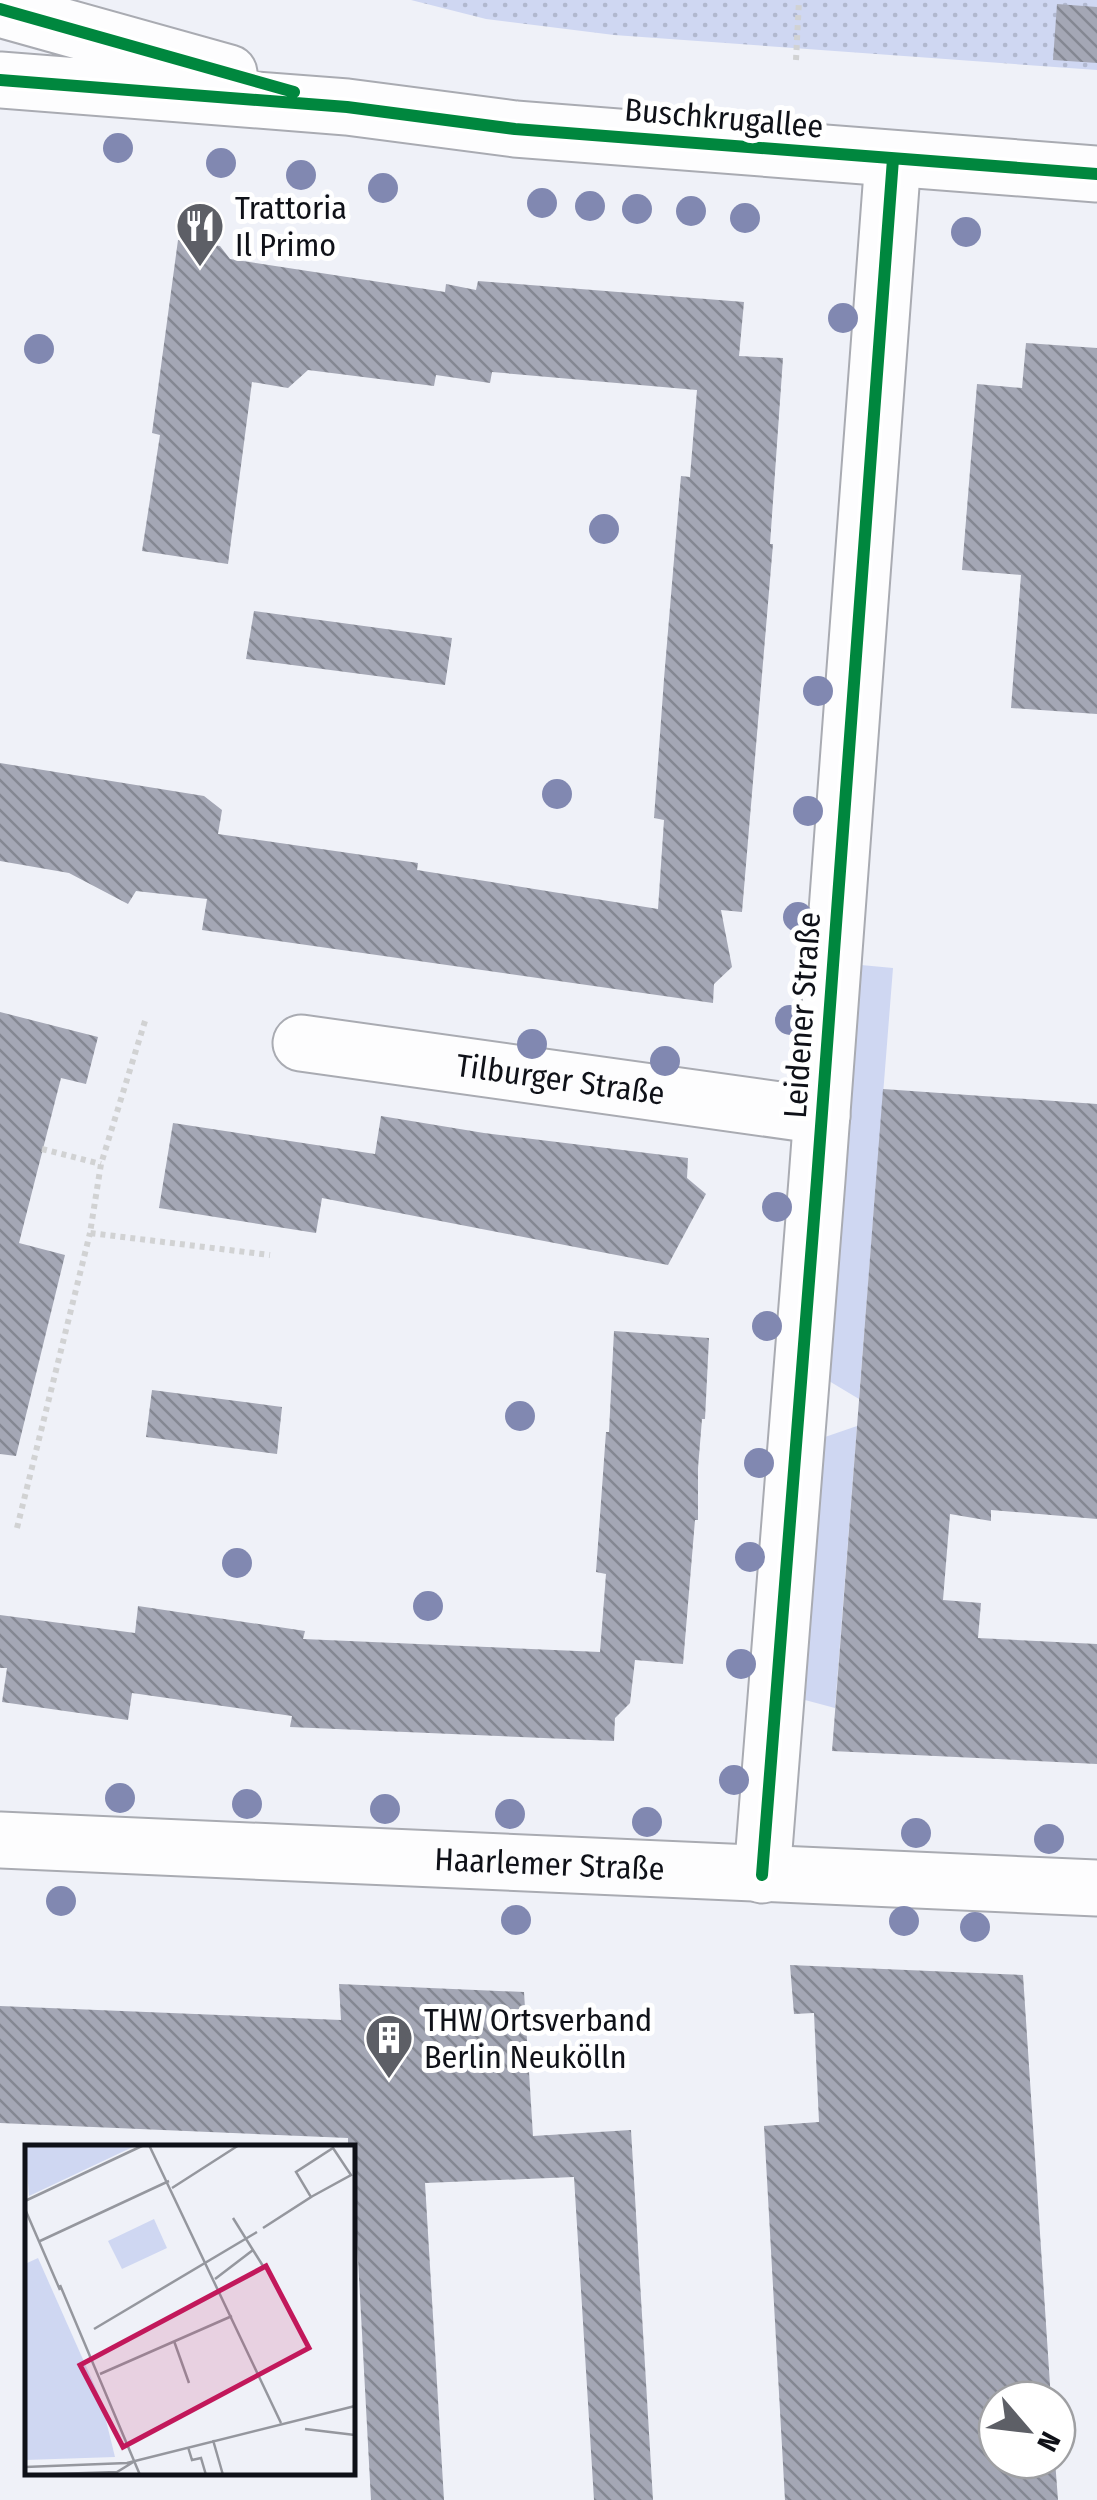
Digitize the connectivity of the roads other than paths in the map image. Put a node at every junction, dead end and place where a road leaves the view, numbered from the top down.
1 (0, 9) edge
2 (0, 80) edge
3 (347, 107) junction
4 (893, 160) junction
5 (1097, 174) edge
6 (301, 1043) dead end
7 (822, 1116) junction
8 (0, 1840) edge
9 (762, 1875) junction
10 (1097, 1888) edge

1 - 3 street, Buschkrugallee
2 - 3 street, Buschkrugallee
3 - 4 street, Buschkrugallee
4 - 5 street, Buschkrugallee
4 - 7 street, Leidener Straße
6 - 7 street, Tilburger Straße
7 - 9 street, Leidener Straße
8 - 9 street, Haarlemer Straße
9 - 10 street, Haarlemer Straße

